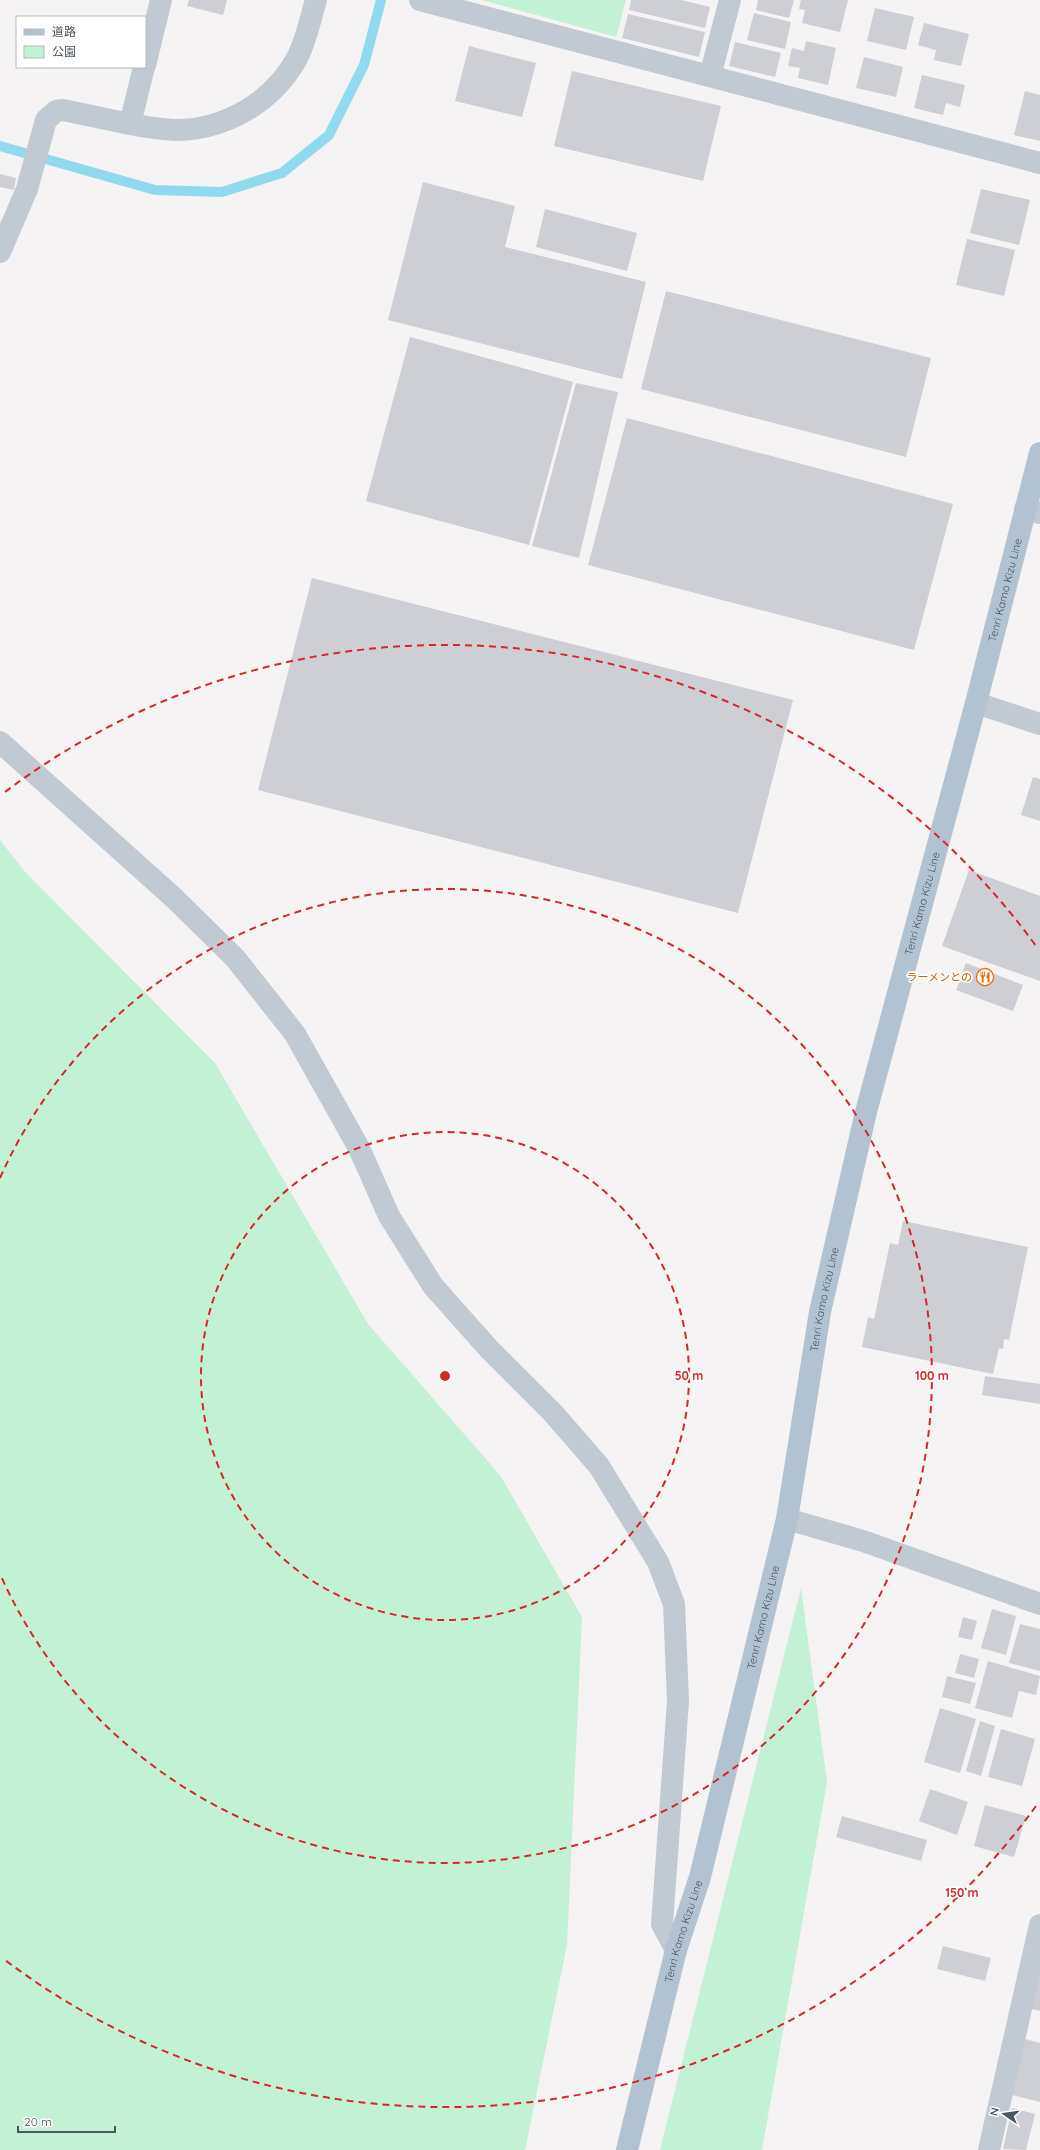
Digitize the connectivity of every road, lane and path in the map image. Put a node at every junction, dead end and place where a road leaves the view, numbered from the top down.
1 (161, 0) edge
2 (316, 0) edge
3 (420, 0) edge
4 (730, 0) edge
5 (146, 62) edge
6 (144, 68) edge
7 (710, 76) junction
8 (130, 124) junction
9 (1040, 163) edge
10 (0, 252) edge
11 (1040, 453) edge
12 (1033, 511) edge
13 (976, 703) junction
14 (1040, 724) edge
15 (0, 742) edge
16 (787, 1519) junction
17 (1040, 1604) edge
18 (1040, 1925) edge
19 (676, 1950) junction
20 (628, 2150) edge
21 (989, 2150) edge

1 - 5 street
2 - 8 street
3 - 7 street
4 - 7 street
6 - 8 street
7 - 9 street
8 - 10 street
11 - 12 main road, Tenri Kamo Kizu Line
12 - 13 main road, Tenri Kamo Kizu Line
13 - 14 street
13 - 16 main road, Tenri Kamo Kizu Line
15 - 19 street
16 - 17 street
16 - 19 main road, Tenri Kamo Kizu Line
18 - 21 street
19 - 20 main road, Tenri Kamo Kizu Line

